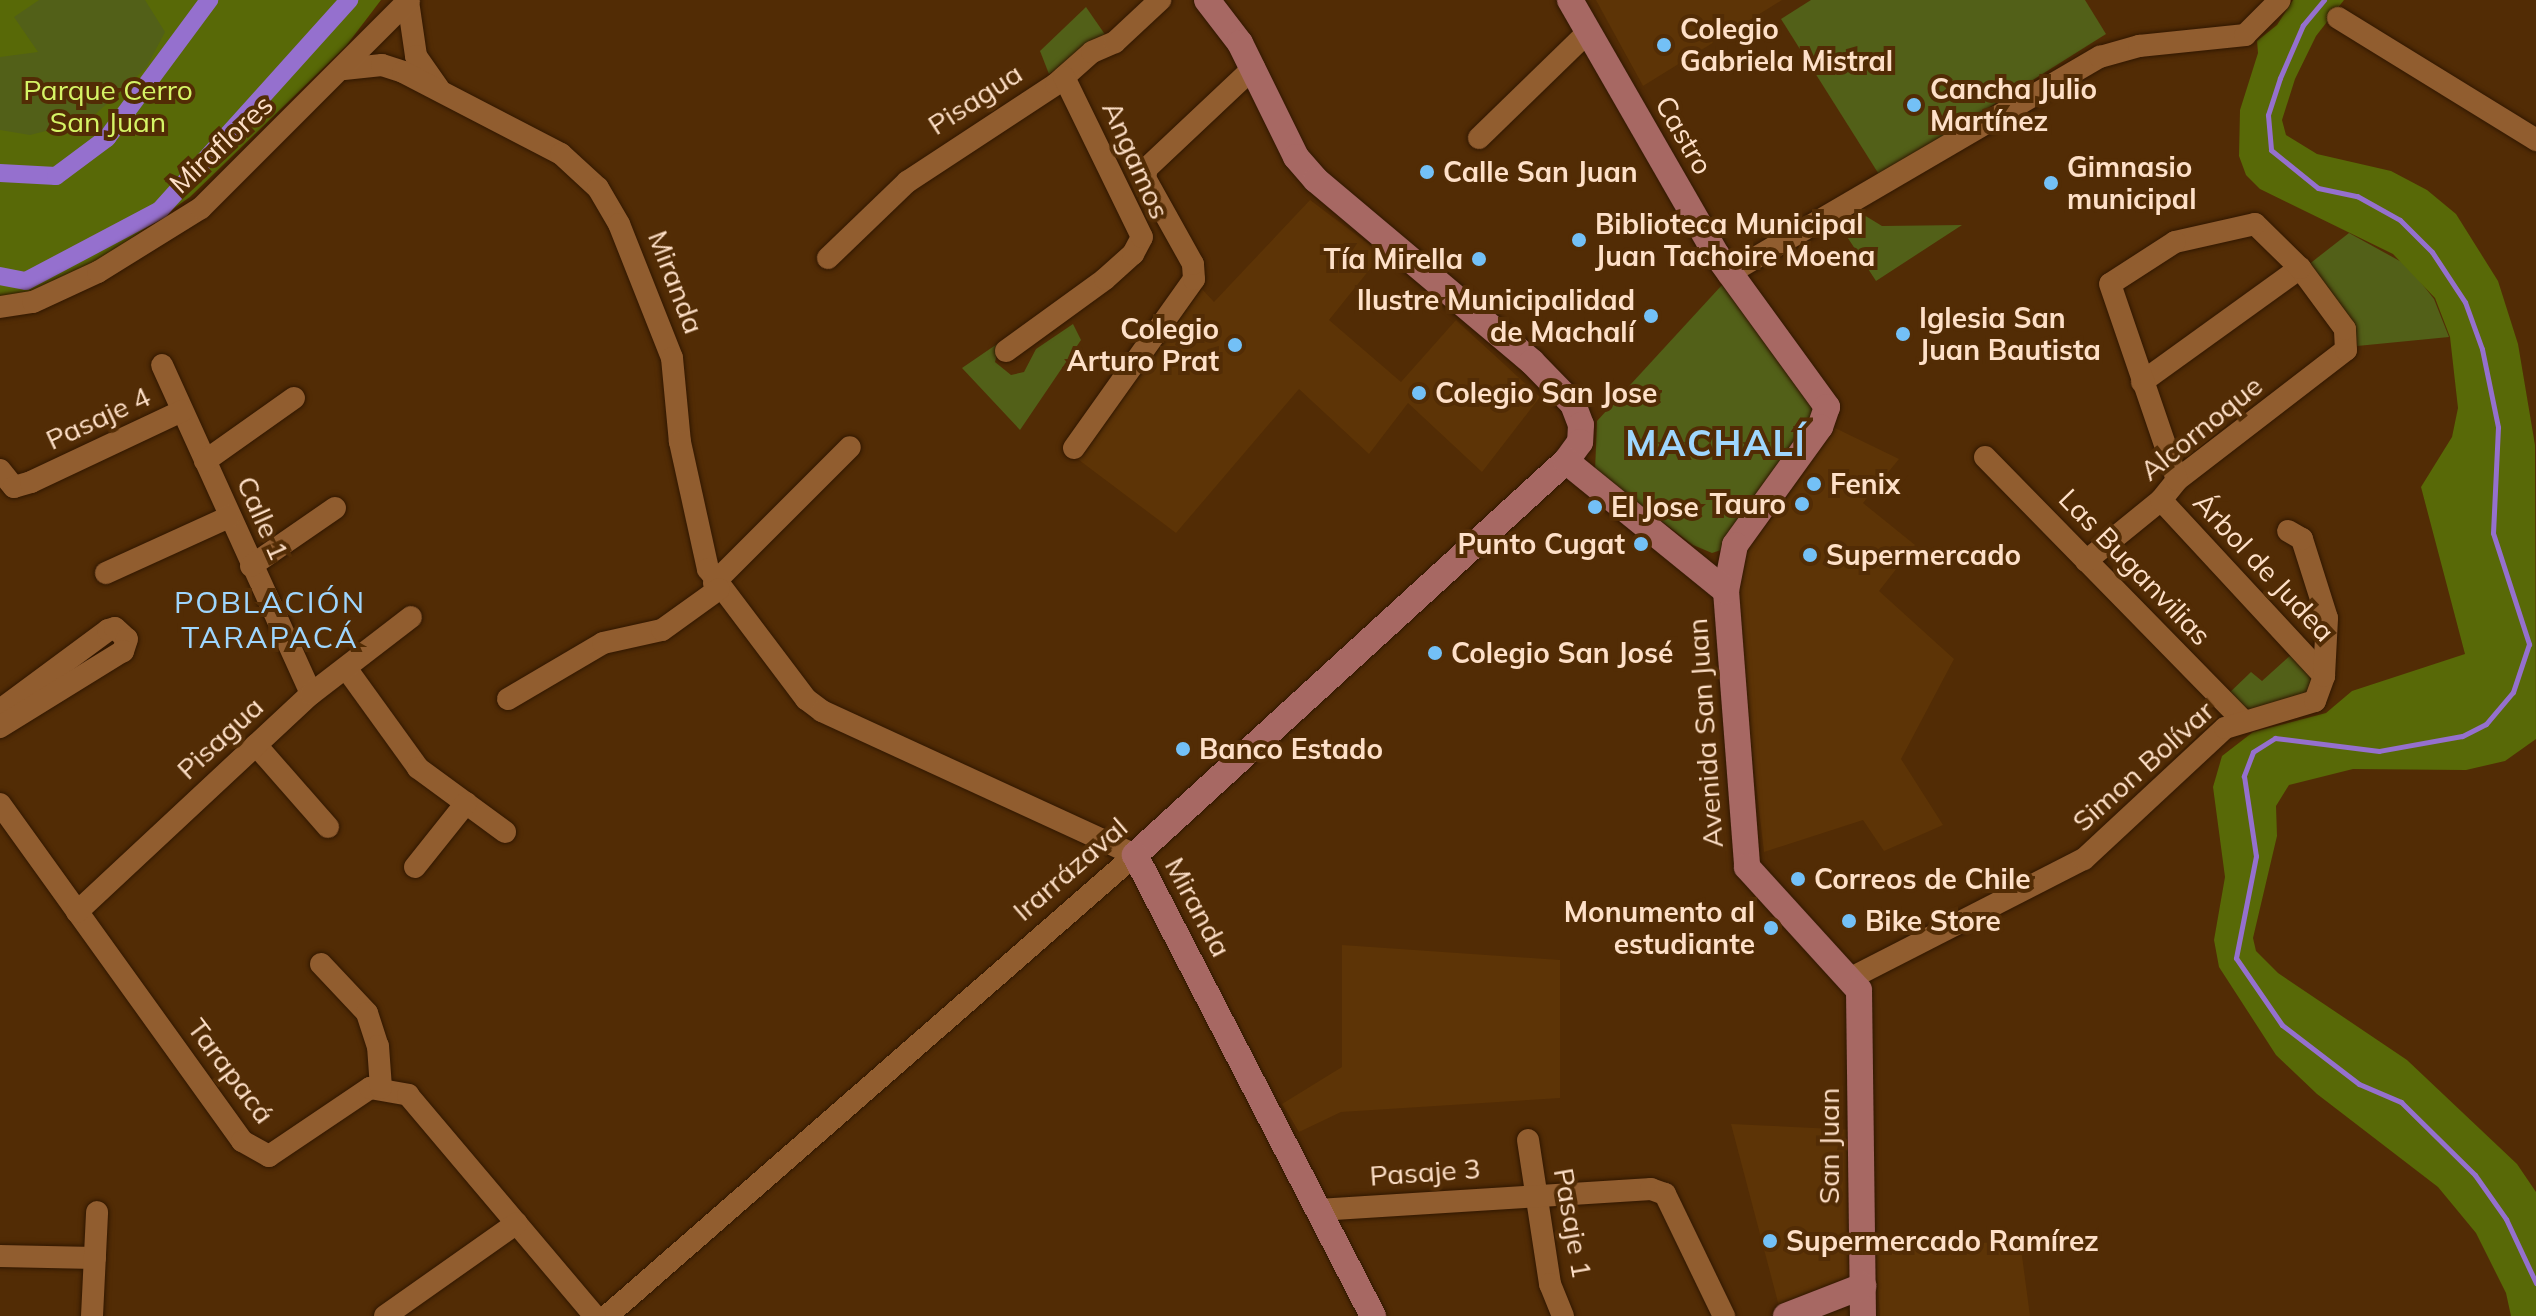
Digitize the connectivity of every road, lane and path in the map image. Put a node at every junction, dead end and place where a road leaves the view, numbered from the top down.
1 (409, 0) edge
2 (1160, 0) edge
3 (1207, 0) edge
4 (1570, 0) edge
5 (2280, 0) edge
6 (2338, 18) dead end
7 (1588, 32) junction
8 (1254, 67) junction
9 (344, 69) junction
10 (1064, 77) junction
11 (444, 96) junction
12 (1479, 138) dead end
13 (2536, 140) edge
14 (828, 258) dead end
15 (2300, 268) junction
16 (1728, 274) junction
17 (0, 307) edge
18 (1006, 351) dead end
19 (162, 365) dead end
20 (2142, 382) junction
21 (294, 398) dead end
22 (182, 411) junction
23 (850, 447) dead end
24 (1074, 448) dead end
25 (1985, 457) dead end
26 (205, 461) junction
27 (1566, 461) junction
28 (0, 470) edge
29 (2177, 480) junction
30 (2161, 500) junction
31 (335, 508) dead end
32 (229, 517) junction
33 (2288, 531) dead end
34 (2086, 561) junction
35 (251, 566) junction
36 (106, 573) dead end
37 (716, 586) junction
38 (1726, 591) junction
39 (411, 617) dead end
40 (346, 668) junction
41 (2324, 676) junction
42 (311, 694) junction
43 (508, 699) dead end
44 (0, 710) edge
45 (2242, 719) junction
46 (0, 727) edge
47 (256, 745) junction
48 (466, 803) junction
49 (0, 804) edge
50 (328, 827) dead end
51 (505, 832) dead end
52 (1135, 855) junction
53 (415, 867) dead end
54 (77, 912) junction
55 (321, 964) dead end
56 (1853, 977) junction
57 (381, 1088) junction
58 (1528, 1140) dead end
59 (1537, 1194) junction
60 (1318, 1210) junction
61 (97, 1212) dead end
62 (517, 1223) junction
63 (0, 1256) edge
64 (95, 1258) junction
65 (1858, 1306) edge
66 (92, 1316) edge
67 (385, 1316) edge
68 (595, 1316) edge
69 (607, 1316) edge
70 (1373, 1316) edge
71 (1563, 1316) edge
72 (1724, 1316) edge
73 (1786, 1316) edge

1 - 9 street, Miraflores
1 - 11 street, Miranda
2 - 10 street, Pisagua
3 - 8 main road
4 - 7 main road, Castro
5 - 16 street
6 - 13 street
7 - 12 street
7 - 16 main road, Castro
8 - 24 street
8 - 27 main road
9 - 11 street, Miranda
9 - 17 street, Miraflores
10 - 14 street, Pisagua
10 - 18 street, Angamos
11 - 37 street, Miranda
15 - 20 street
15 - 20 street
15 - 29 street, Alcornoque
16 - 38 main road, Castro
19 - 22 street, Calle 1
20 - 29 street
21 - 26 street
22 - 26 street, Calle 1
22 - 28 street, Pasaje 4
23 - 37 street
25 - 34 street, Las Buganvilias
26 - 32 street, Calle 1
27 - 38 main road, Avenida San Juan
27 - 52 main road, Irarrázaval
29 - 30 street, Alcornoque
30 - 34 street, Alcornoque
30 - 41 street, Árbol de Judea
31 - 35 street
32 - 35 street, Calle 1
32 - 36 street
33 - 41 street
34 - 45 street, Las Buganvilias
35 - 42 street, Calle 1
37 - 43 street
37 - 52 street, Miranda
38 - 56 main road, Avenida San Juan
39 - 40 street, Pisagua
40 - 42 street, Pisagua
40 - 48 street
41 - 45 street, Simon Bolívar
42 - 47 street, Pisagua
44 - 46 street
45 - 56 street, Simon Bolívar
47 - 50 street
47 - 54 street, Pisagua
48 - 51 street
48 - 53 street
49 - 54 street, Tarapacá
52 - 60 main road, Miranda
52 - 69 street, Irarrázaval
54 - 57 street, Tarapacá
55 - 57 street
56 - 65 main road, San Juan
57 - 62 street
58 - 59 street, Pasaje 1
59 - 60 street, Pasaje 3
59 - 71 street, Pasaje 1
59 - 72 street, Pasaje 3
60 - 70 main road, Miranda
61 - 64 street
62 - 67 street
62 - 68 street
63 - 64 street
64 - 66 street
65 - 73 main road

